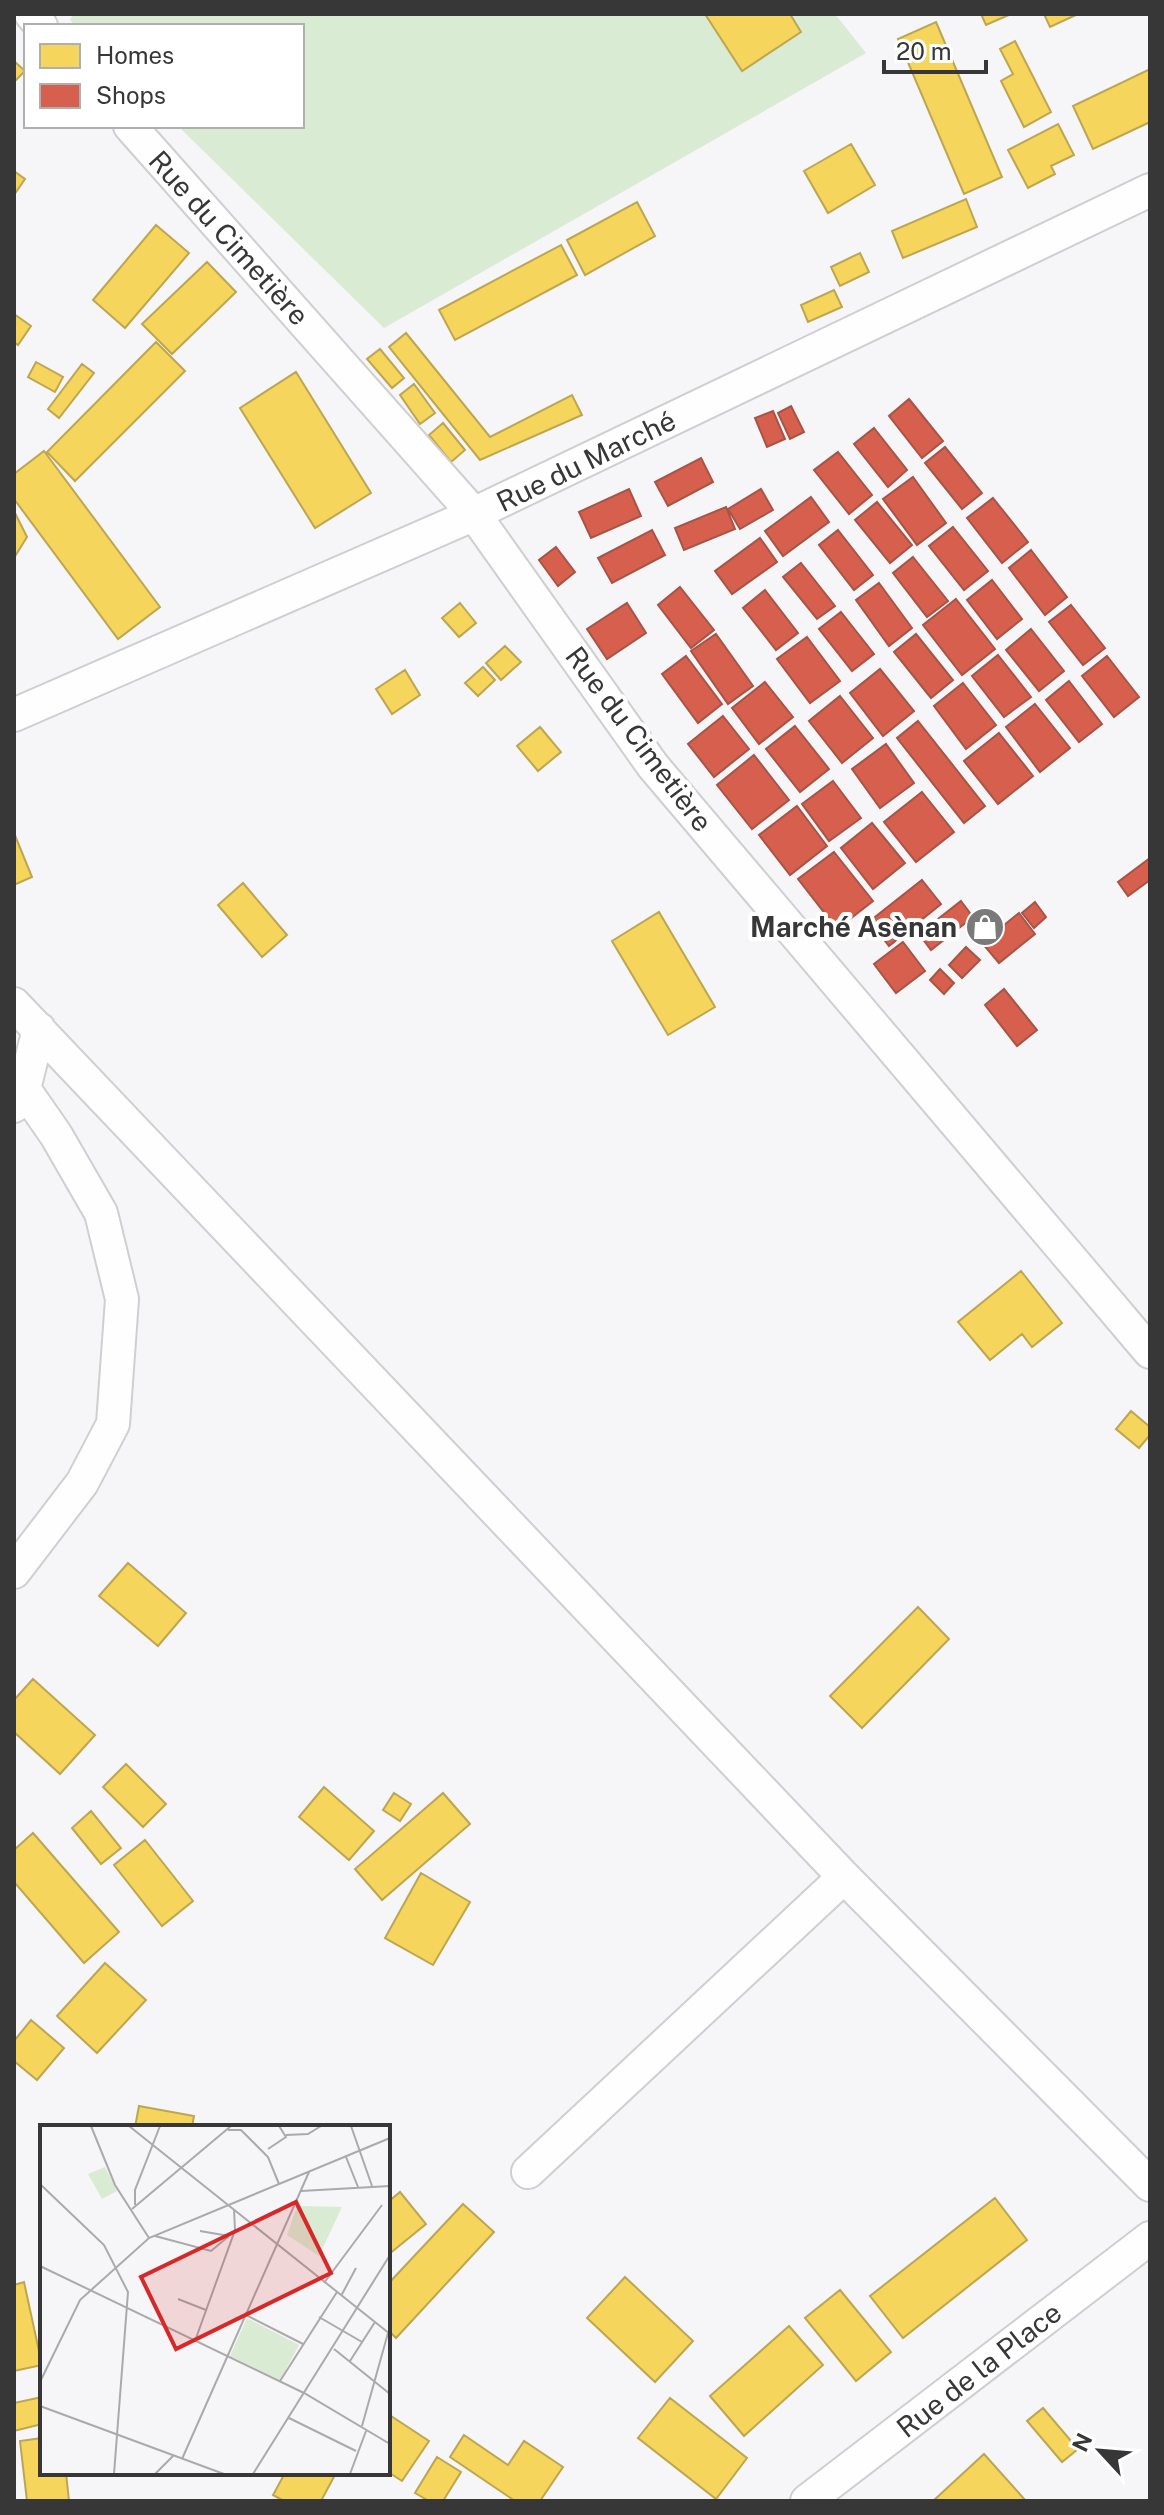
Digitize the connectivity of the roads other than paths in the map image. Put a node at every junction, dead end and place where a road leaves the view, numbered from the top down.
1 (132, 128) edge
2 (1150, 190) edge
3 (474, 514) junction
4 (14, 715) edge
5 (14, 1004) edge
6 (39, 1029) junction
7 (19, 1098) edge
8 (1150, 1352) edge
9 (14, 1572) edge
10 (844, 1877) junction
11 (528, 2172) dead end
12 (1150, 2185) edge
13 (1150, 2238) edge
14 (807, 2501) edge

1 - 3 street, Rue du Cimetière
2 - 3 street, Rue du Marché
3 - 4 street, Rue du Marché
3 - 8 street, Rue du Cimetière
5 - 6 street
6 - 7 street
6 - 10 street
7 - 9 street
10 - 11 street
10 - 12 street
13 - 14 street, Rue de la Place

